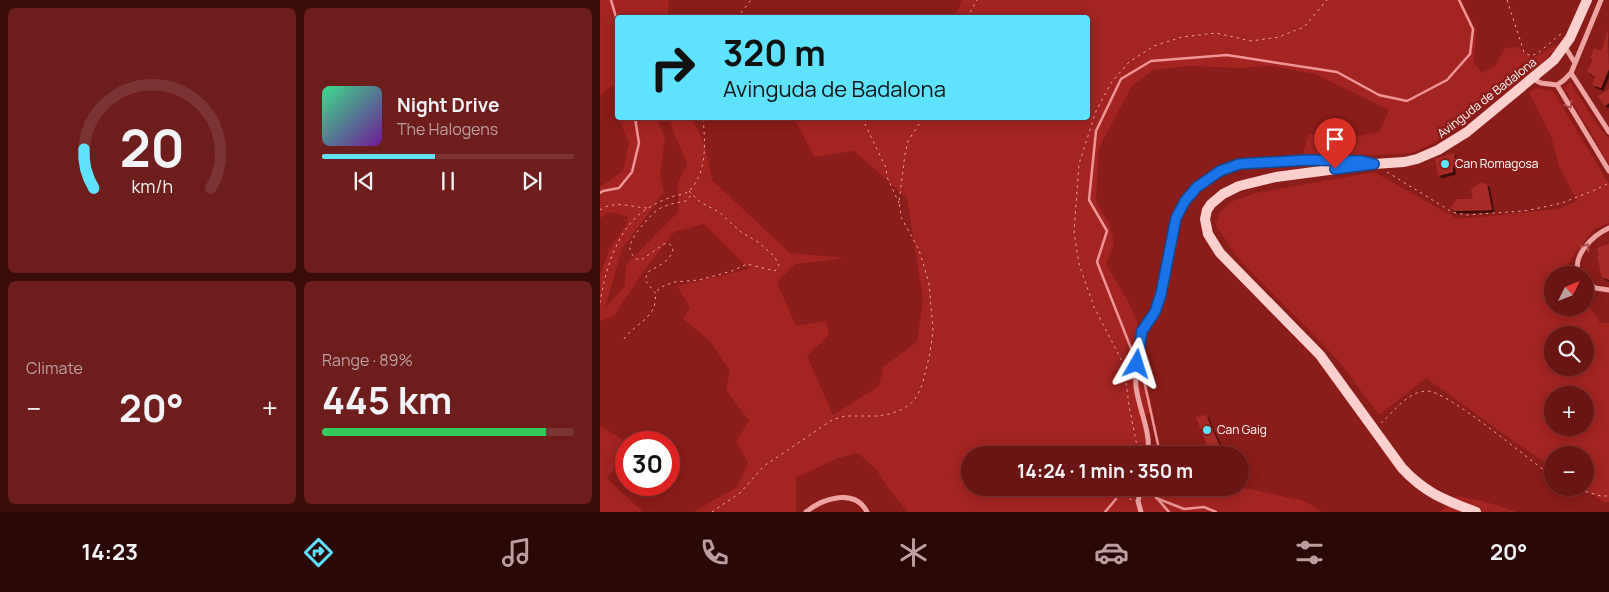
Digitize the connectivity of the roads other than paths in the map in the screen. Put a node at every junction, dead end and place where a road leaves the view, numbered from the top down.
1 (1587, 0) edge
2 (1601, 0) edge
3 (1565, 47) junction
4 (1575, 63) junction
5 (1571, 73) junction
6 (1533, 79) junction
7 (1556, 85) junction
8 (1609, 132) edge
9 (1374, 164) junction
10 (1609, 171) edge
11 (1609, 228) edge
12 (1577, 266) edge
13 (1594, 287) edge
14 (1609, 290) edge
15 (1148, 446) edge
16 (1139, 496) edge
17 (806, 512) edge
18 (867, 512) edge
19 (1141, 512) edge
20 (1476, 512) edge

1 - 3 street, Avinguda de Badalona
2 - 4 street
3 - 4 street
3 - 6 street, Avinguda de Badalona
4 - 5 street
5 - 7 street
5 - 8 street
6 - 7 street
6 - 9 street, Avinguda de Badalona
7 -> 10 street
9 - 15 street
9 - 20 street, Avinguda de Badalona
12 -> 11 street
13 - 14 street
16 - 19 street
17 - 18 street

